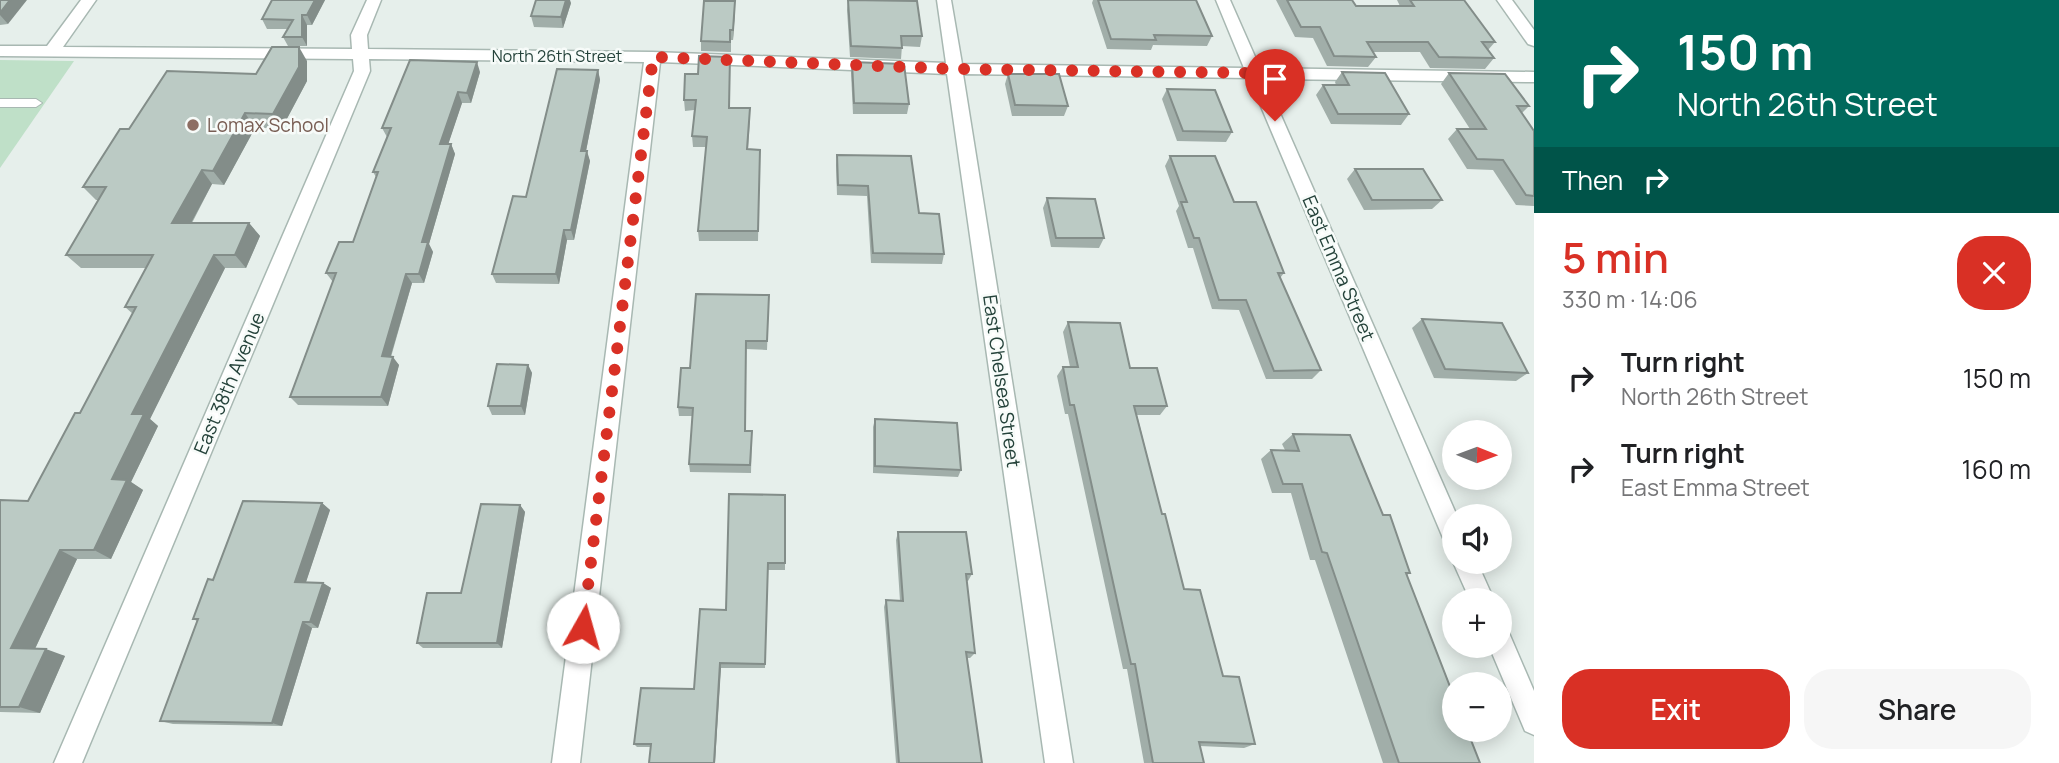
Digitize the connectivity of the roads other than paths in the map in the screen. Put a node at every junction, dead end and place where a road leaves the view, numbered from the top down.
1 (89, 0) edge
2 (374, 0) edge
3 (944, 0) edge
4 (1223, 0) edge
5 (1504, 0) edge
6 (1534, 41) edge
7 (0, 51) edge
8 (51, 52) junction
9 (360, 55) junction
10 (653, 57) junction
11 (956, 69) junction
12 (1254, 73) junction
13 (1534, 77) edge
14 (0, 103) edge
15 (36, 103) dead end
16 (1442, 509) edge
17 (1507, 658) edge
18 (1534, 722) edge
19 (68, 763) edge
20 (566, 763) edge
21 (1059, 763) edge

1 - 8 street
2 - 9 street, East 38th Avenue
3 - 11 street, East Chelsea Street
4 - 12 street, East Emma Street
5 - 6 street
7 - 8 street, North 26th Street
8 - 9 street, North 26th Street
9 - 10 street, North 26th Street
9 - 19 street, East 38th Avenue
10 - 11 street, North 26th Street
10 - 20 street
11 - 12 street, North 26th Street
11 - 21 street, East Chelsea Street
12 - 13 street, North 26th Street
12 - 16 street, East Emma Street
14 - 15 lane
17 - 18 street

